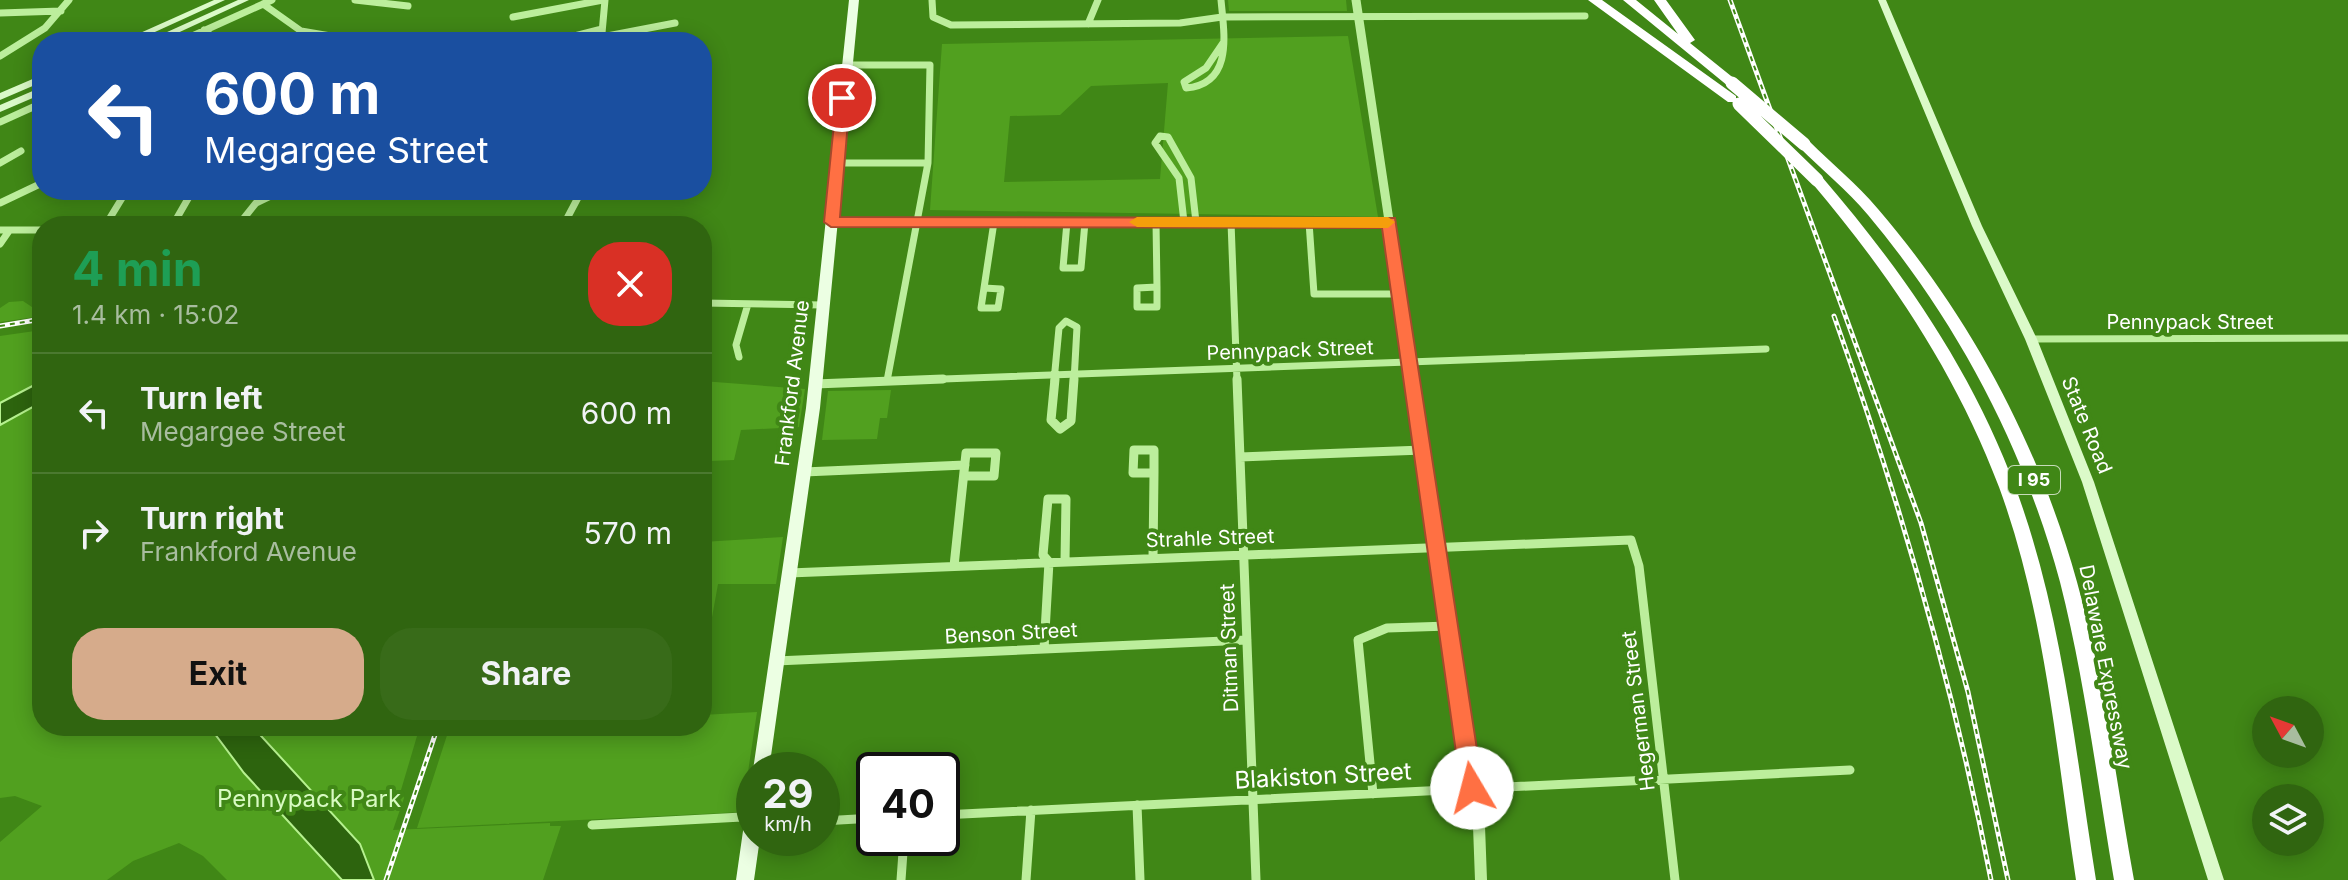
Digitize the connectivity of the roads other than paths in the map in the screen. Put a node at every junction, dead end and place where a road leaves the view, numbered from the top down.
1 (69, 0) edge
2 (221, 0) edge
3 (245, 0) edge
4 (272, 0) edge
5 (355, 0) edge
6 (604, 0) edge
7 (854, 0) edge
8 (932, 0) edge
9 (1098, 0) edge
10 (1221, 0) edge
11 (1356, 0) edge
12 (1594, 0) edge
13 (1605, 0) edge
14 (1629, 0) edge
15 (1660, 0) edge
16 (1882, 0) edge
17 (263, 4) junction
18 (408, 6) dead end
19 (61, 11) junction
20 (0, 13) edge
21 (1358, 16) junction
22 (1585, 16) dead end
23 (513, 17) dead end
24 (1222, 17) junction
25 (675, 23) dead end
26 (1088, 24) junction
27 (204, 30) junction
28 (39, 32) edge
29 (148, 32) edge
30 (173, 32) edge
31 (200, 32) edge
32 (206, 32) edge
33 (307, 32) edge
34 (602, 32) edge
35 (624, 32) edge
36 (32, 38) edge
37 (1223, 43) junction
38 (0, 56) edge
39 (846, 65) junction
40 (1729, 81) junction
41 (32, 83) edge
42 (32, 95) edge
43 (0, 97) edge
44 (1735, 101) junction
45 (32, 108) edge
46 (0, 109) edge
47 (0, 122) edge
48 (21, 151) dead end
49 (0, 163) edge
50 (837, 163) junction
51 (928, 163) junction
52 (32, 188) edge
53 (262, 200) edge
54 (0, 203) edge
55 (246, 216) edge
56 (831, 222) junction
57 (916, 222) junction
58 (994, 222) junction
59 (1067, 222) junction
60 (1085, 222) junction
61 (1156, 222) junction
62 (1184, 222) junction
63 (1196, 222) junction
64 (1231, 222) junction
65 (1309, 222) junction
66 (1389, 222) junction
67 (0, 230) edge
68 (32, 230) edge
69 (9, 231) junction
70 (0, 244) edge
71 (1157, 287) dead end
72 (984, 288) dead end
73 (1399, 294) junction
74 (712, 303) edge
75 (748, 304) junction
76 (823, 305) junction
77 (2348, 338) edge
78 (2031, 339) junction
79 (1766, 349) dead end
80 (739, 357) dead end
81 (1410, 362) junction
82 (1236, 368) junction
83 (1074, 374) junction
84 (1055, 375) junction
85 (887, 381) junction
86 (815, 384) junction
87 (1423, 450) junction
88 (1240, 457) junction
89 (965, 465) junction
90 (804, 472) junction
91 (1154, 473) dead end
92 (965, 476) junction
93 (1631, 540) joint
94 (1437, 547) junction
95 (1243, 554) junction
96 (1153, 558) junction
97 (1065, 561) junction
98 (1049, 562) junction
99 (954, 566) junction
100 (789, 573) junction
101 (1449, 626) junction
102 (1247, 640) junction
103 (1044, 649) junction
104 (776, 661) junction
105 (763, 752) edge
106 (1850, 770) dead end
107 (1664, 780) junction
108 (1472, 788) junction
109 (1373, 794) junction
110 (1252, 800) junction
111 (1137, 805) junction
112 (1031, 810) junction
113 (960, 814) edge
114 (736, 817) edge
115 (592, 825) dead end
116 (749, 856) edge
117 (903, 856) edge
118 (745, 880) edge
119 (901, 880) edge
120 (1026, 880) edge
121 (1140, 880) edge
122 (1256, 880) edge
123 (1481, 880) edge
124 (1675, 880) edge
125 (2086, 880) edge
126 (2124, 880) edge
127 (2216, 880) edge

1 - 19 street
2 - 29 main road
3 - 30 main road
4 - 17 street
5 - 18 street
6 - 23 street
6 - 34 street
7 - 39 main road, Frankford Avenue
8 - 26 street
9 - 26 street
10 - 24 street
11 - 21 street
12 - 44 highway
13 - 44 highway, I 95
14 - 40 highway, Delaware Expressway / I 95
15 - 40 highway
16 - 78 main road, State Road
17 - 27 street
17 - 33 street
19 - 20 street
19 - 28 street
21 - 22 street
21 - 24 street
21 - 66 street
24 - 26 street
24 - 37 street
25 - 35 street
27 - 31 street
27 - 32 street
36 - 38 street
37 - 37 street
39 - 50 main road, Frankford Avenue
39 - 51 street
40 - 126 highway, Delaware Expressway / I 95, bridge
41 - 43 main road
42 - 46 main road
44 - 125 highway, I 95, bridge
45 - 47 street
48 - 49 street
50 - 51 street
50 - 56 main road, Frankford Avenue
51 - 57 street
52 - 54 street
53 - 55 street
56 - 57 street
56 - 76 main road, Frankford Avenue
57 - 58 street
57 - 85 street
58 - 59 street
58 - 72 street
59 - 60 street
59 - 60 street
60 - 61 street
61 - 62 street
61 - 71 street
62 - 63 street
62 - 63 street
63 - 64 street
64 - 65 street
64 - 82 street, Ditman Street
65 - 66 street
65 - 73 street
66 - 73 street
67 - 69 street
68 - 69 street
69 - 70 street
73 - 81 street
74 - 75 street
75 - 76 street
75 - 80 street
76 - 86 main road, Frankford Avenue
77 - 78 street, Pennypack Street
78 - 127 main road, State Road
79 - 81 street, Pennypack Street
81 - 82 street, Pennypack Street
81 - 87 street
82 - 83 street, Pennypack Street
82 - 88 street, Ditman Street
83 - 84 street, Pennypack Street
83 - 84 street
83 - 84 street
84 - 85 street, Pennypack Street
85 - 86 street, Pennypack Street
86 - 90 main road, Frankford Avenue
87 - 88 street
87 - 94 street
88 - 95 street, Ditman Street
89 - 90 street
89 - 92 street
89 - 92 street
90 - 100 main road, Frankford Avenue
91 - 96 street
92 - 99 street
93 - 94 street, Strahle Street
93 - 107 street, Hegerman Street
94 - 95 street, Strahle Street
94 - 101 street
95 - 96 street, Strahle Street
95 - 102 street, Ditman Street
96 - 97 street, Strahle Street
97 - 98 street, Strahle Street
97 - 98 street
98 - 99 street, Strahle Street
98 - 103 street
99 - 100 street, Strahle Street
100 - 104 main road, Frankford Avenue
101 - 108 street
101 - 109 street
102 - 103 street, Benson Street
102 - 110 street, Ditman Street
103 - 104 street, Benson Street
104 - 105 main road, Frankford Avenue
106 - 107 street, Blakiston Street
107 - 108 street, Blakiston Street
107 - 124 street, Hegerman Street
108 - 109 street, Blakiston Street
108 - 123 street
109 - 110 street, Blakiston Street
110 - 111 street, Blakiston Street
110 - 122 street, Ditman Street
111 - 112 street, Blakiston Street
111 - 121 street
112 - 113 street, Blakiston Street
112 - 120 street
114 - 115 street
116 - 118 main road
117 - 119 street

